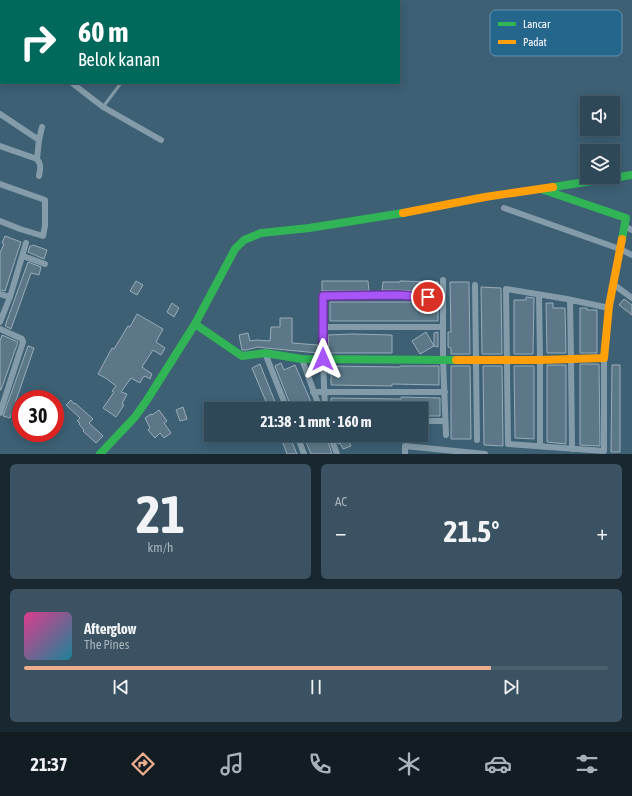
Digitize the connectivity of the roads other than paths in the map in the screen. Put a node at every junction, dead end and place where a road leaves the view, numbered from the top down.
1 (73, 84) edge
2 (120, 84) edge
3 (103, 107) junction
4 (0, 114) edge
5 (42, 127) dead end
6 (39, 140) junction
7 (161, 140) dead end
8 (0, 146) edge
9 (37, 159) junction
10 (632, 175) edge
11 (39, 176) dead end
12 (0, 184) edge
13 (541, 189) junction
14 (504, 208) dead end
15 (0, 221) edge
16 (628, 228) edge
17 (26, 244) dead end
18 (620, 249) junction
19 (632, 255) edge
20 (23, 256) junction
21 (44, 264) dead end
22 (443, 280) dead end
23 (613, 284) junction
24 (475, 285) dead end
25 (0, 294) edge
26 (539, 295) junction
27 (10, 297) junction
28 (443, 297) junction
29 (632, 298) edge
30 (570, 300) junction
31 (609, 308) junction
32 (0, 322) edge
33 (195, 324) junction
34 (323, 327) junction
35 (443, 327) junction
36 (0, 329) edge
37 (265, 353) junction
38 (604, 358) junction
39 (302, 359) junction
40 (323, 359) junction
41 (571, 359) junction
42 (443, 360) junction
43 (476, 360) junction
44 (507, 360) junction
45 (540, 360) junction
46 (324, 391) junction
47 (313, 392) junction
48 (445, 392) junction
49 (284, 402) edge
50 (317, 402) edge
51 (325, 402) edge
52 (0, 413) edge
53 (428, 421) edge
54 (445, 421) junction
55 (446, 435) dead end
56 (477, 440) dead end
57 (300, 442) edge
58 (333, 442) edge
59 (540, 446) junction
60 (572, 449) junction
61 (100, 454) edge
62 (304, 454) edge
63 (337, 454) edge
64 (405, 454) edge
65 (485, 454) edge

1 - 3 street
2 - 3 lane
3 - 7 street
4 - 6 street
5 - 6 street
6 - 9 street
8 - 9 street
9 - 11 street
10 - 13 street
12 - 15 street
13 - 16 street
13 - 33 street
14 - 18 street
16 - 18 street
17 - 20 street
18 - 19 street
18 - 23 street
20 - 21 street
20 - 27 street
22 - 28 street
23 - 29 street
23 - 31 street
24 - 43 street
25 - 27 street
26 - 30 street
26 - 44 street
26 - 45 street
27 - 32 street
28 - 34 street
28 - 35 street
30 - 31 street
30 - 41 street
31 - 38 street
33 - 37 street
33 - 61 street
34 - 35 street
34 - 40 street
35 - 42 street
36 - 52 street
37 - 39 street
37 - 49 street
38 - 41 street
38 - 60 street
39 - 40 street
39 - 47 street
40 - 42 street
40 - 46 street
41 - 45 street
41 - 60 street
42 - 43 street
42 - 48 street
43 - 44 street
43 - 56 street
44 - 45 street
44 - 59 street
45 - 59 street
46 - 47 street
46 - 48 street
46 - 51 street
47 - 50 street
48 - 54 street
53 - 54 street
54 - 55 street
57 - 62 street
58 - 63 street
59 - 60 street
64 - 65 street

